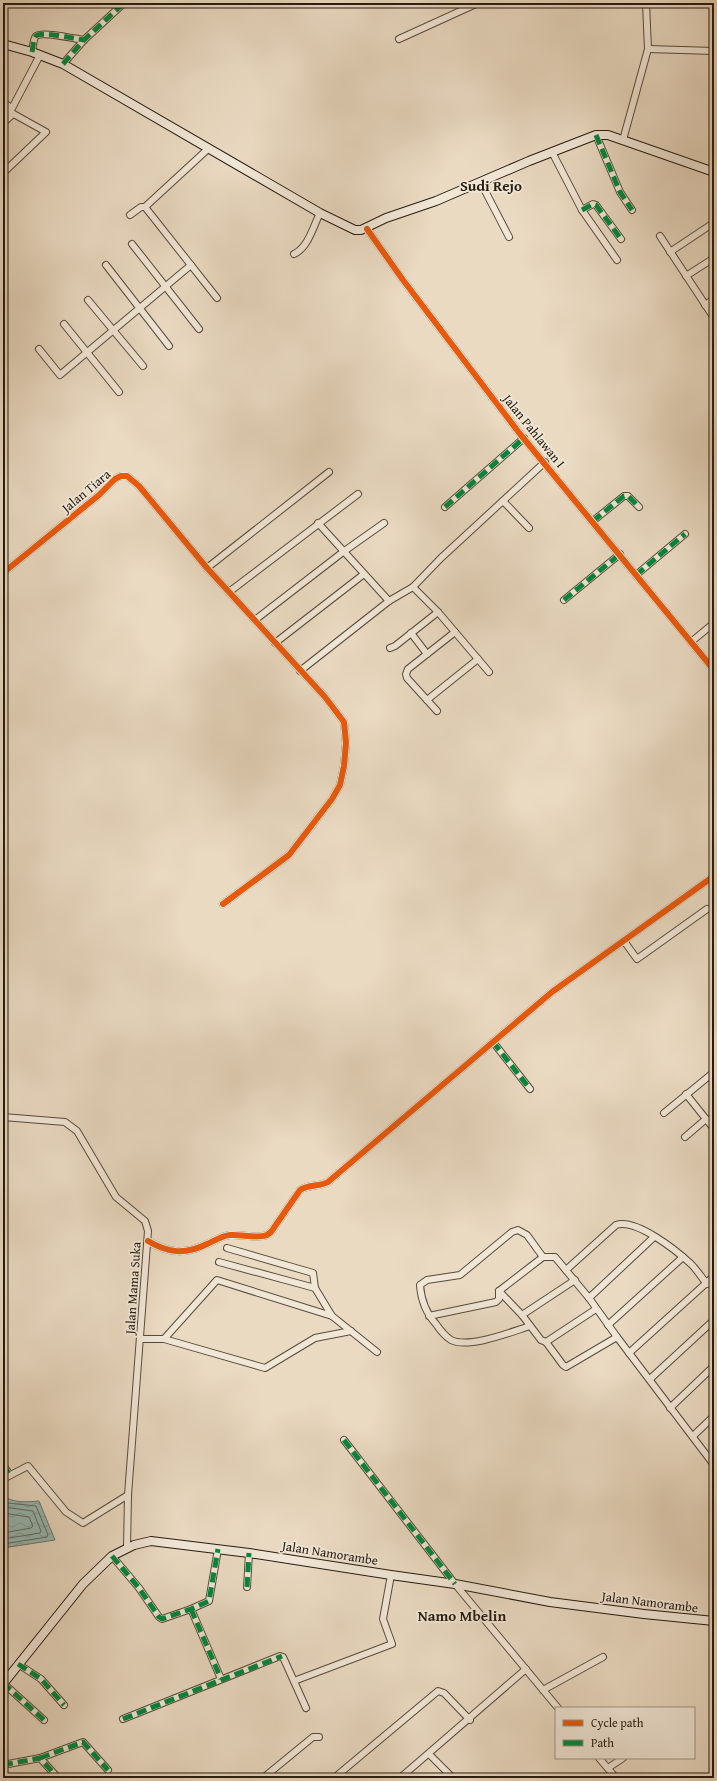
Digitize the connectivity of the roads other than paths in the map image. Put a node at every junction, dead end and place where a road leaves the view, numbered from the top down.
1 (124, 3) edge
2 (478, 3) edge
3 (646, 3) edge
4 (470, 5) edge
5 (399, 38) dead end
6 (84, 40) junction
7 (3, 44) edge
8 (648, 49) junction
9 (714, 51) edge
10 (36, 53) junction
11 (63, 64) junction
12 (3, 102) edge
13 (12, 111) junction
14 (3, 123) edge
15 (596, 135) junction
16 (623, 140) junction
17 (209, 148) junction
18 (552, 152) junction
19 (714, 172) edge
20 (3, 173) edge
21 (481, 182) junction
22 (145, 207) junction
23 (582, 210) junction
24 (632, 210) dead end
25 (320, 213) junction
26 (130, 216) dead end
27 (712, 224) dead end
28 (367, 229) junction
29 (660, 236) dead end
30 (509, 237) dead end
31 (621, 239) dead end
32 (132, 244) dead end
33 (670, 252) junction
34 (294, 254) dead end
35 (714, 258) edge
36 (617, 260) dead end
37 (106, 265) dead end
38 (191, 265) junction
39 (686, 276) junction
40 (166, 286) junction
41 (217, 298) dead end
42 (714, 299) edge
43 (88, 300) dead end
44 (705, 304) junction
45 (140, 308) junction
46 (714, 318) edge
47 (64, 324) dead end
48 (199, 329) dead end
49 (113, 330) junction
50 (169, 346) dead end
51 (39, 349) dead end
52 (87, 353) junction
53 (143, 366) dead end
54 (119, 392) dead end
55 (524, 438) junction
56 (545, 462) junction
57 (329, 472) dead end
58 (358, 494) dead end
59 (503, 501) junction
60 (446, 507) dead end
61 (639, 507) dead end
62 (593, 521) junction
63 (318, 523) junction
64 (384, 523) dead end
65 (528, 528) dead end
66 (685, 534) dead end
67 (343, 552) junction
68 (620, 554) junction
69 (207, 568) junction
70 (3, 573) edge
71 (364, 574) junction
72 (636, 575) junction
73 (413, 587) junction
74 (229, 592) junction
75 (564, 600) dead end
76 (389, 601) junction
77 (438, 612) junction
78 (255, 620) junction
79 (714, 623) edge
80 (455, 632) junction
81 (411, 633) junction
82 (691, 642) junction
83 (275, 643) junction
84 (390, 648) dead end
85 (427, 654) junction
86 (478, 659) junction
87 (714, 670) edge
88 (300, 671) junction
89 (489, 672) dead end
90 (427, 700) junction
91 (436, 711) dead end
92 (714, 876) edge
93 (223, 904) dead end
94 (707, 909) dead end
95 (624, 941) junction
96 (493, 1042) junction
97 (713, 1074) edge
98 (530, 1089) dead end
99 (686, 1094) junction
100 (664, 1113) dead end
101 (3, 1117) edge
102 (706, 1119) junction
103 (714, 1129) edge
104 (685, 1137) dead end
105 (654, 1236) junction
106 (148, 1241) junction
107 (227, 1248) dead end
108 (543, 1257) junction
109 (683, 1257) junction
110 (219, 1262) dead end
111 (566, 1270) junction
112 (714, 1276) edge
113 (575, 1280) junction
114 (707, 1284) junction
115 (315, 1288) junction
116 (499, 1291) junction
117 (589, 1298) junction
118 (596, 1309) junction
119 (522, 1315) junction
120 (332, 1316) junction
121 (429, 1316) junction
122 (714, 1320) edge
123 (608, 1325) junction
124 (530, 1326) junction
125 (351, 1331) junction
126 (617, 1337) junction
127 (140, 1339) junction
128 (164, 1340) junction
129 (546, 1342) junction
130 (377, 1352) dead end
131 (629, 1353) junction
132 (714, 1366) edge
133 (650, 1379) junction
134 (670, 1408) junction
135 (714, 1416) edge
136 (693, 1436) junction
137 (344, 1440) dead end
138 (713, 1462) edge
139 (3, 1465) edge
140 (10, 1475) junction
141 (3, 1479) edge
142 (128, 1495) junction
143 (127, 1548) junction
144 (218, 1549) junction
145 (249, 1553) junction
146 (112, 1556) junction
147 (391, 1575) junction
148 (455, 1584) junction
149 (247, 1587) dead end
150 (191, 1610) junction
151 (714, 1621) edge
152 (603, 1657) dead end
153 (18, 1664) junction
154 (526, 1669) junction
155 (221, 1680) junction
156 (294, 1681) junction
157 (3, 1684) edge
158 (543, 1690) junction
159 (64, 1705) dead end
160 (557, 1707) edge
161 (306, 1708) dead end
162 (122, 1719) dead end
163 (44, 1720) dead end
164 (470, 1720) junction
165 (319, 1737) dead end
166 (428, 1754) junction
167 (40, 1758) junction
168 (600, 1759) edge
169 (622, 1759) edge
170 (3, 1765) edge
171 (608, 1768) junction
172 (108, 1770) dead end
173 (613, 1777) edge
174 (58, 1778) edge
175 (263, 1778) edge
176 (334, 1778) edge
177 (400, 1778) edge
178 (453, 1778) edge

1 - 6 street
2 - 4 street
3 - 8 street
4 - 5 street
6 - 10 street
6 - 11 street
7 - 10 main road
8 - 9 street
8 - 16 street
10 - 11 main road
10 - 13 street
11 - 17 main road
12 - 13 street
13 - 14 street
13 - 20 street
15 - 16 main road
15 - 18 main road
15 - 24 street
16 - 19 main road
17 - 22 street
17 - 25 main road
18 - 21 main road
18 - 23 street
21 - 28 main road
21 - 30 street
22 - 26 street
22 - 38 street
23 - 31 street
23 - 36 street
25 - 28 main road
25 - 34 street
27 - 33 street
28 - 55 street, Jalan Pahlawan I
29 - 33 street
32 - 40 street
33 - 39 street
35 - 39 street
37 - 45 street
38 - 40 street
38 - 41 street
39 - 44 street
40 - 45 street
40 - 48 street
42 - 44 street
43 - 49 street
44 - 46 street
45 - 49 street
45 - 50 street
47 - 52 street
49 - 52 street
49 - 53 street
51 - 52 street
52 - 54 street
55 - 56 street, Jalan Pahlawan I
55 - 60 street
56 - 59 street
56 - 62 street, Jalan Pahlawan I
57 - 69 street
58 - 63 street
59 - 65 street
59 - 73 street
61 - 62 street
62 - 68 street, Jalan Pahlawan I
63 - 67 street
63 - 74 street
64 - 67 street
66 - 72 street
67 - 71 street
67 - 78 street
68 - 72 street, Jalan Pahlawan I
68 - 75 street
69 - 70 street, Jalan Tiara
69 - 74 street
71 - 76 street
71 - 83 street
72 - 82 street, Jalan Pahlawan I
73 - 76 street
73 - 77 street
74 - 78 street
76 - 88 street
77 - 80 street
77 - 81 street
78 - 83 street
79 - 82 street
80 - 85 street
80 - 86 street
81 - 84 street
81 - 85 street
82 - 87 street, Jalan Pahlawan I
83 - 88 street
85 - 90 street
86 - 89 street
86 - 90 street
88 - 93 street
90 - 91 street
92 - 95 street
94 - 95 street
95 - 96 street
96 - 98 street
96 - 106 street
97 - 99 street
99 - 100 street
99 - 102 street
101 - 106 street, Jalan Mama Suka
102 - 103 street
102 - 104 street
105 - 109 street
105 - 111 street
105 - 117 street
106 - 127 street, Jalan Mama Suka
107 - 115 street
108 - 111 street
108 - 116 street
108 - 121 street
109 - 114 street
109 - 123 street
110 - 115 street
111 - 113 street
112 - 114 street
113 - 117 street
113 - 119 street
114 - 131 street
115 - 120 street
116 - 119 street
116 - 121 street
117 - 118 street
118 - 123 street
118 - 129 street
119 - 124 street
120 - 125 street
120 - 128 street
121 - 124 street
122 - 133 street
123 - 126 street
124 - 129 street
125 - 128 street
125 - 130 street
126 - 129 street
126 - 131 street
127 - 128 street
127 - 142 street, Jalan Mama Suka
131 - 133 street
132 - 134 street
133 - 134 street
134 - 136 street
135 - 136 street
136 - 138 street
137 - 148 street
139 - 140 street
140 - 141 street
140 - 142 street
142 - 143 street, Jalan Mama Suka
143 - 144 main road, Jalan Namorambe
143 - 146 main road, Jalan Namorambe
144 - 145 main road, Jalan Namorambe
144 - 150 street
145 - 147 main road, Jalan Namorambe
145 - 149 street
146 - 150 street
146 - 153 main road, Jalan Namorambe
147 - 148 main road, Jalan Namorambe
147 - 156 street
148 - 151 main road, Jalan Namorambe
148 - 154 street
150 - 155 street
152 - 158 street
153 - 157 main road, Jalan Namorambe
153 - 159 street
154 - 158 street
154 - 164 street
155 - 156 street
155 - 162 street
156 - 161 street
157 - 163 street
158 - 160 street
164 - 166 street
164 - 176 street
165 - 175 street
166 - 177 street
166 - 178 street
167 - 170 street
167 - 172 street
167 - 174 street
168 - 171 street
169 - 171 street
171 - 173 street

